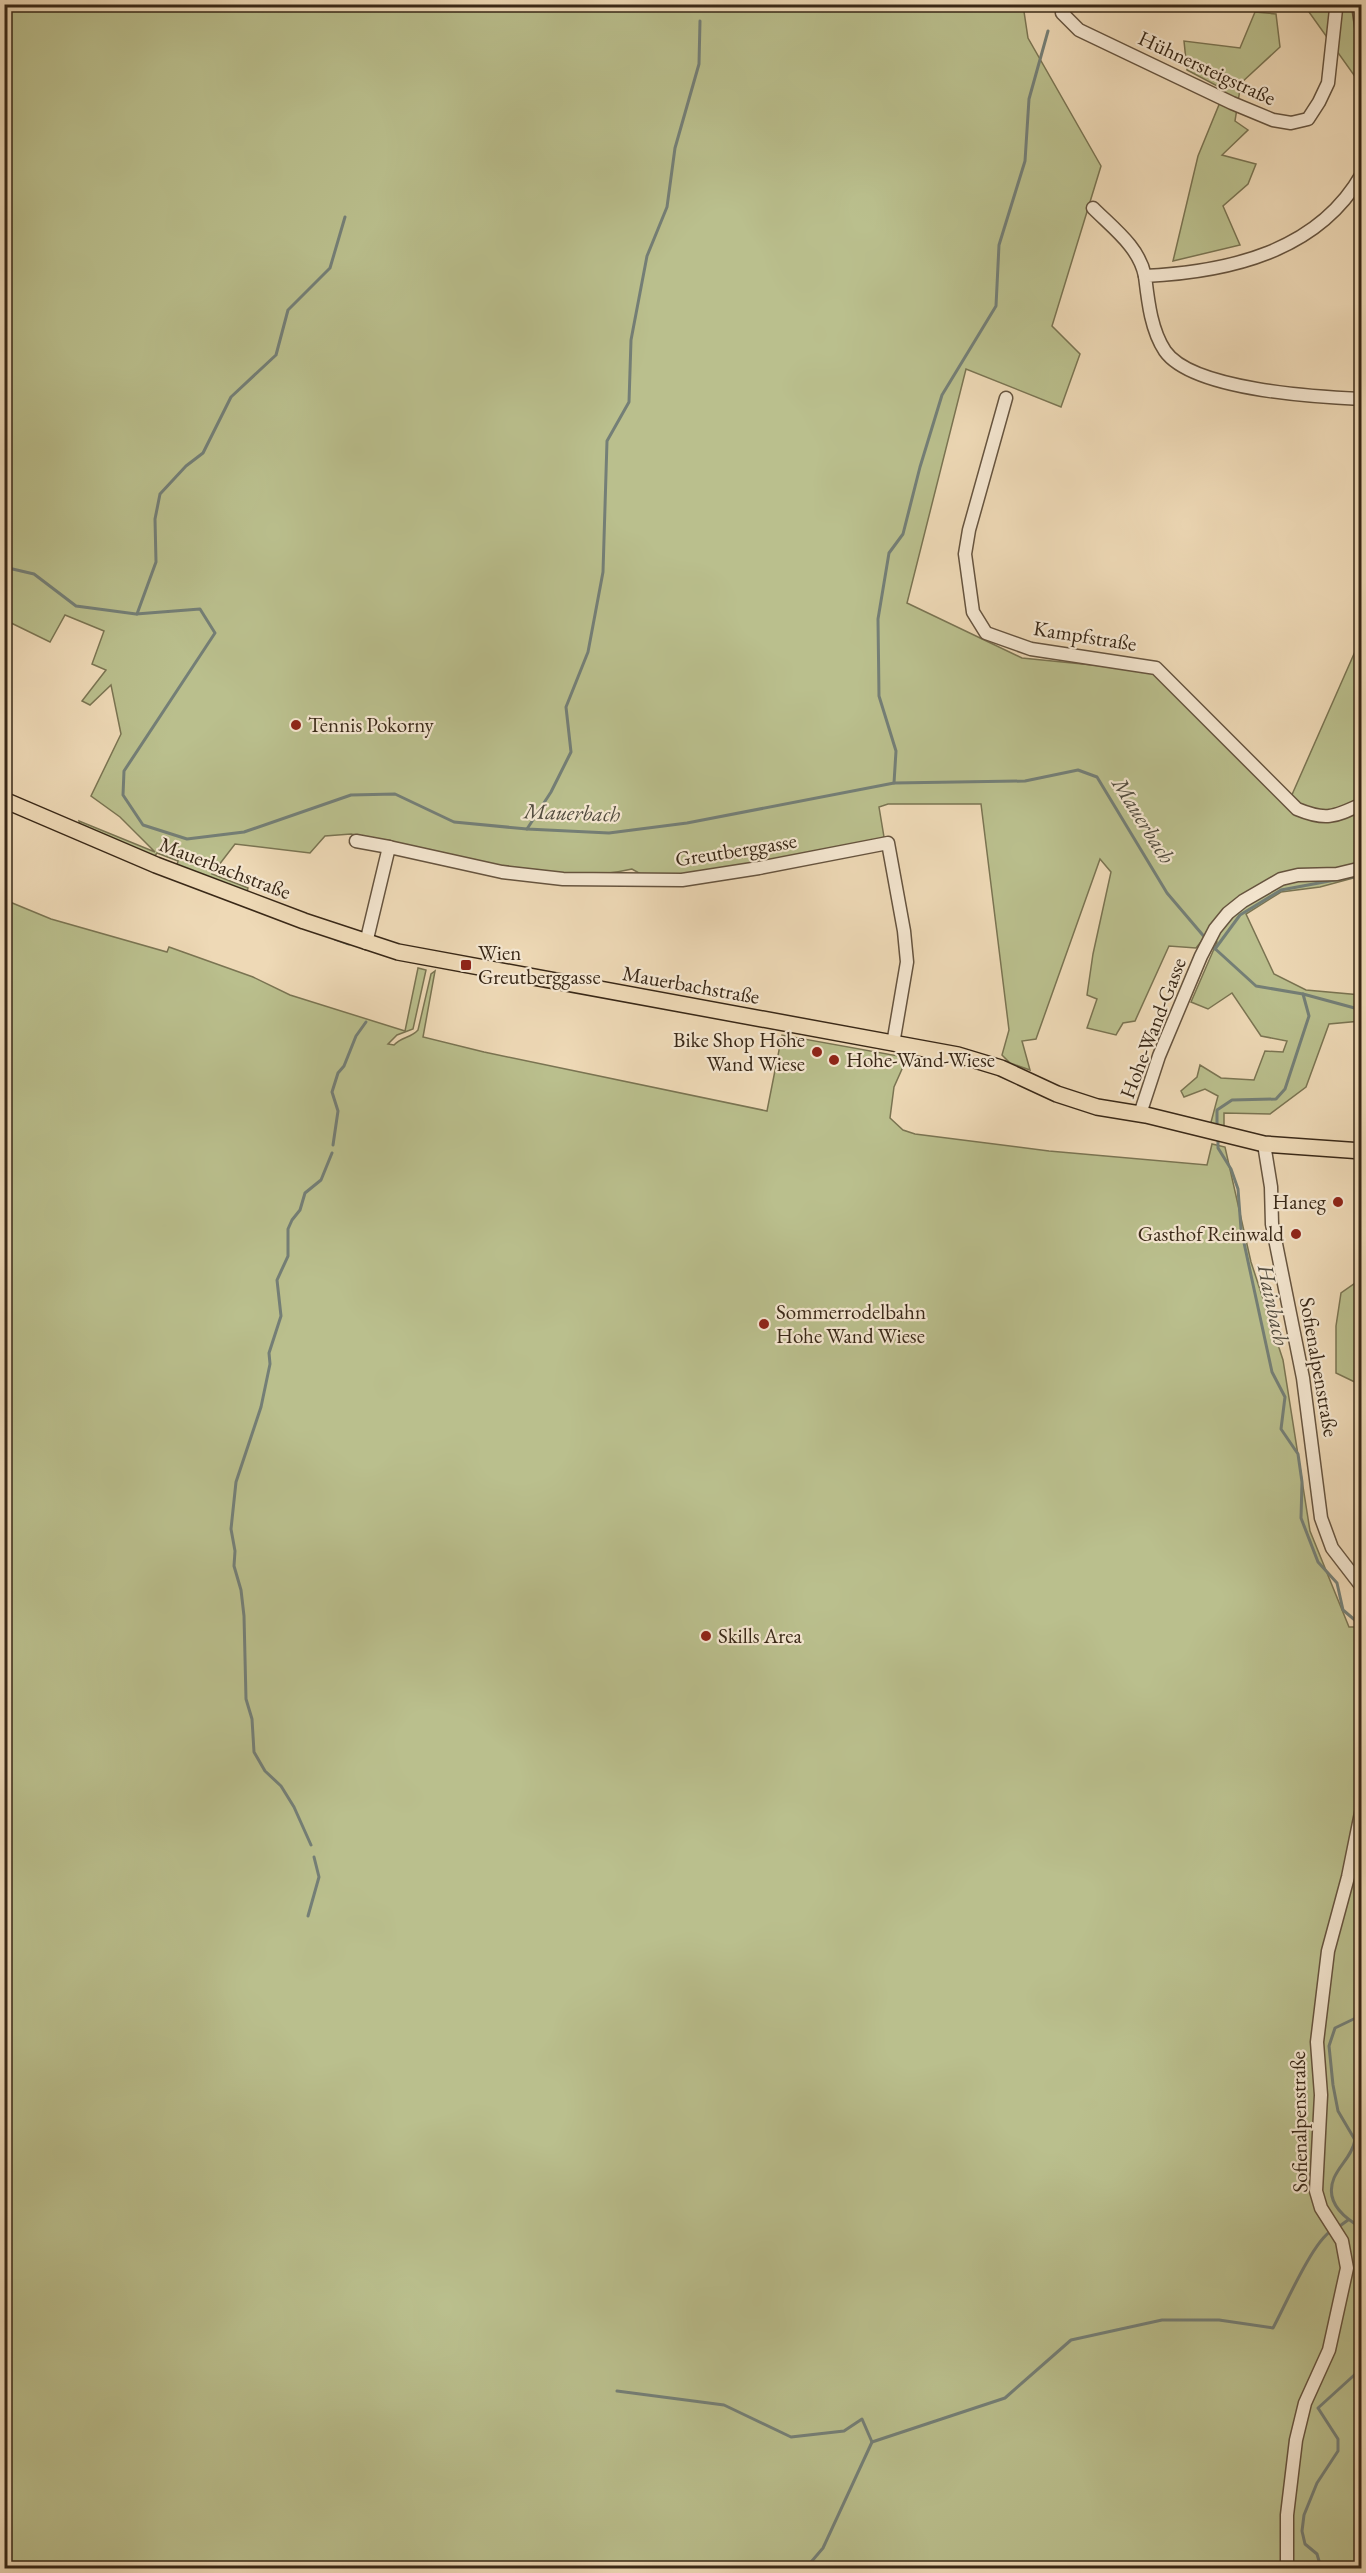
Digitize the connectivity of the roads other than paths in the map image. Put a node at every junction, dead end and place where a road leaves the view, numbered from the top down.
1 (1069, 4) edge
2 (1125, 4) edge
3 (1151, 4) edge
4 (1338, 4) edge
5 (1358, 4) edge
6 (1362, 33) edge
7 (1362, 174) edge
8 (1093, 208) dead end
9 (1145, 276) junction
10 (1006, 398) dead end
11 (1362, 399) edge
12 (4, 800) edge
13 (1362, 804) edge
14 (356, 841) dead end
15 (389, 847) junction
16 (1362, 868) edge
17 (366, 943) junction
18 (893, 1044) junction
19 (1140, 1114) junction
20 (1264, 1144) junction
21 (1362, 1151) edge
22 (1362, 1587) edge
23 (1362, 1808) edge
24 (1287, 2568) edge

1 - 4 street, Hühnersteigstraße
2 - 3 street, Hühnersteigstraße
5 - 6 street
7 - 9 street
8 - 9 street
9 - 11 street
10 - 13 street, Kampfstraße
12 - 17 main road, Mauerbachstraße
14 - 15 street, Greutberggasse
15 - 17 street
15 - 18 street, Greutberggasse
16 - 19 street, Hohe-Wand-Gasse
17 - 18 main road, Mauerbachstraße
18 - 19 main road, Mauerbachstraße
19 - 20 main road, Mauerbachstraße
20 - 21 main road
20 - 22 street, Sofienalpenstraße
23 - 24 street, Sofienalpenstraße

